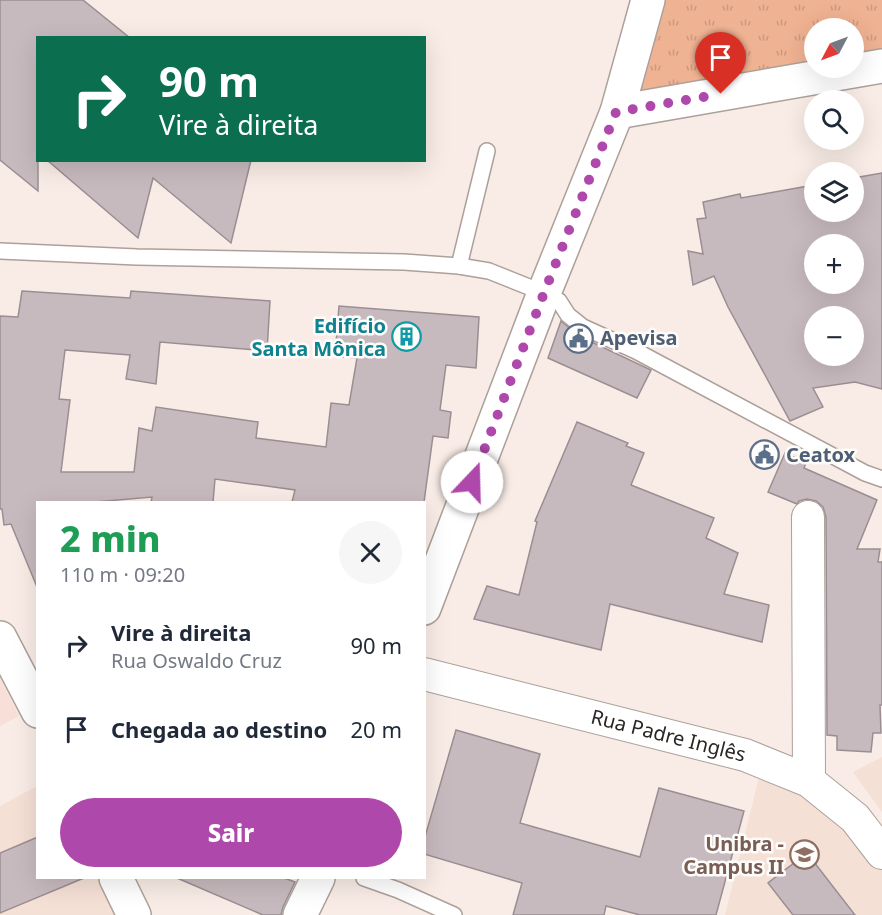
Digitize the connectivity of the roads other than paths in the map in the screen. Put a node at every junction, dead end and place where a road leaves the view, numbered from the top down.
1 (648, 0) edge
2 (882, 66) edge
3 (616, 112) junction
4 (487, 151) dead end
5 (0, 251) edge
6 (459, 266) junction
7 (544, 293) junction
8 (882, 479) edge
9 (808, 517) dead end
10 (426, 603) edge
11 (0, 638) edge
12 (426, 675) edge
13 (36, 707) edge
14 (809, 781) junction
15 (882, 853) edge
16 (116, 879) edge
17 (318, 879) edge
18 (367, 879) edge
19 (134, 915) edge
20 (300, 915) edge
21 (454, 915) edge

1 - 3 street
2 - 3 street
3 - 7 street
4 - 6 lane
5 - 6 lane
6 - 7 lane
7 - 8 lane
7 - 10 street
9 - 14 street
11 - 13 street
12 - 14 street, Rua Padre Inglês
14 - 15 street, Rua Padre Inglês
16 - 19 street
17 - 20 street
18 - 21 lane

